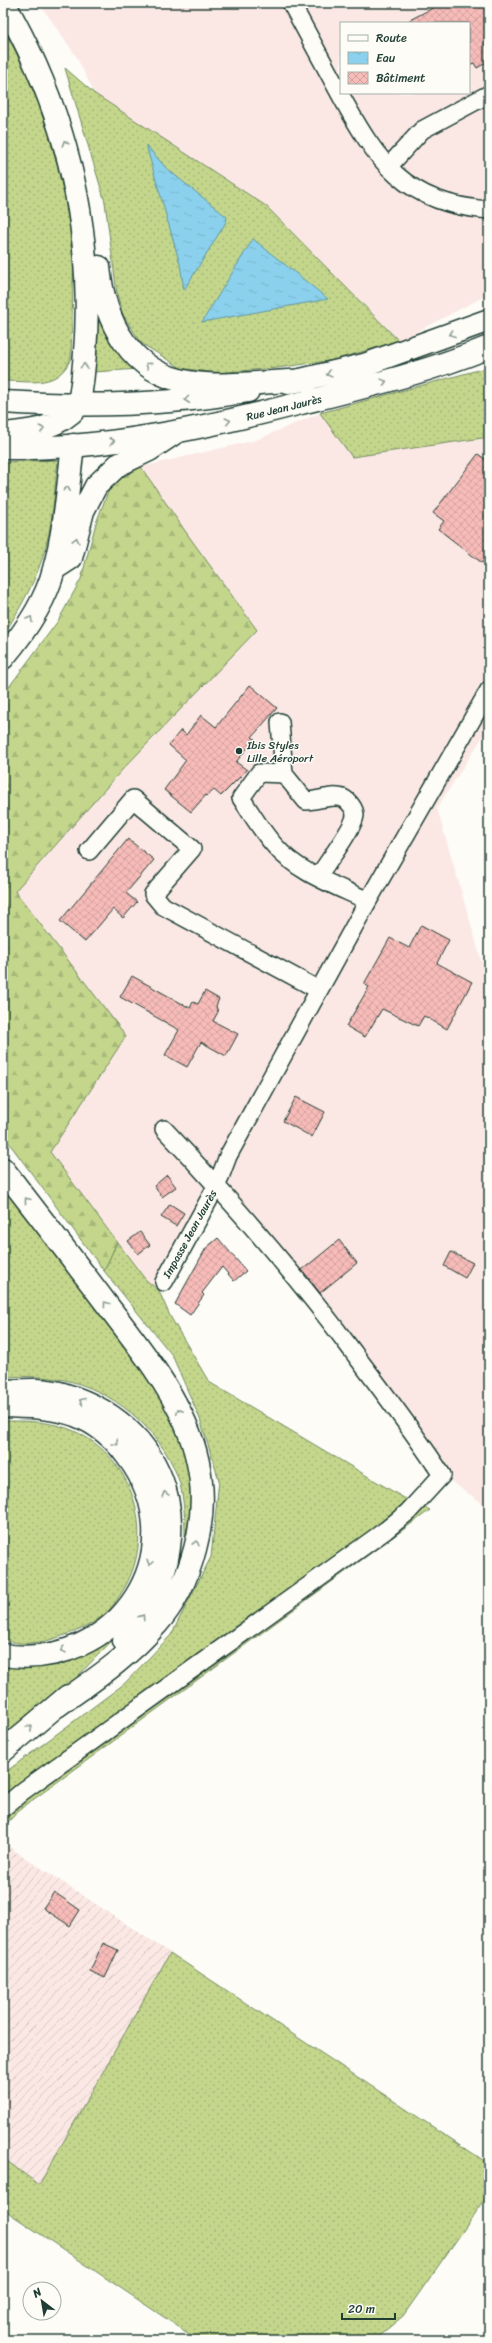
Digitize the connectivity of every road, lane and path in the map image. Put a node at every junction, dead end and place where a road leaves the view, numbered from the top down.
1 (4, 3) edge
2 (291, 3) edge
3 (340, 94) edge
4 (340, 94) edge
5 (489, 94) edge
6 (388, 167) junction
7 (73, 181) junction
8 (489, 210) edge
9 (489, 320) edge
10 (489, 347) edge
11 (308, 380) junction
12 (3, 402) edge
13 (78, 405) junction
14 (176, 432) junction
15 (3, 434) edge
16 (73, 445) junction
17 (3, 448) edge
18 (54, 569) junction
19 (3, 658) edge
20 (489, 690) edge
21 (280, 722) dead end
22 (284, 774) junction
23 (89, 851) dead end
24 (318, 877) junction
25 (368, 901) junction
26 (319, 990) junction
27 (164, 1129) dead end
28 (3, 1169) edge
29 (217, 1185) junction
30 (164, 1282) dead end
31 (3, 1391) edge
32 (3, 1406) edge
33 (3, 1655) edge
34 (57, 1706) junction
35 (3, 1751) edge
36 (3, 1808) edge

7 -> 1 main road
2 - 4 street
3 - 6 street
5 - 6 street
6 - 8 street
11 -> 7 main road
13 -> 7 main road
9 -> 11 main road, Rue Jean Jaurès
14 -> 10 main road, Rue Jean Jaurès
11 -> 13 main road, Rue Jean Jaurès
12 - 13 main road, Rue Jean Jaurès
15 -> 13 main road
13 - 16 main road
16 -> 14 main road, Rue Jean Jaurès
18 -> 14 main road
16 - 17 main road, Rue Jean Jaurès
18 -> 16 main road
19 -> 18 main road
20 - 25 street, Impasse Jean Jaurès
21 - 22 street
22 - 24 street
22 - 24 street
23 - 26 street
24 - 25 street
25 - 26 street, Impasse Jean Jaurès
26 - 29 street, Impasse Jean Jaurès
27 - 29 street
34 -> 28 main road
29 - 30 street, Impasse Jean Jaurès
29 - 36 street
34 -> 31 main road
32 -> 33 main road
35 -> 34 main road

